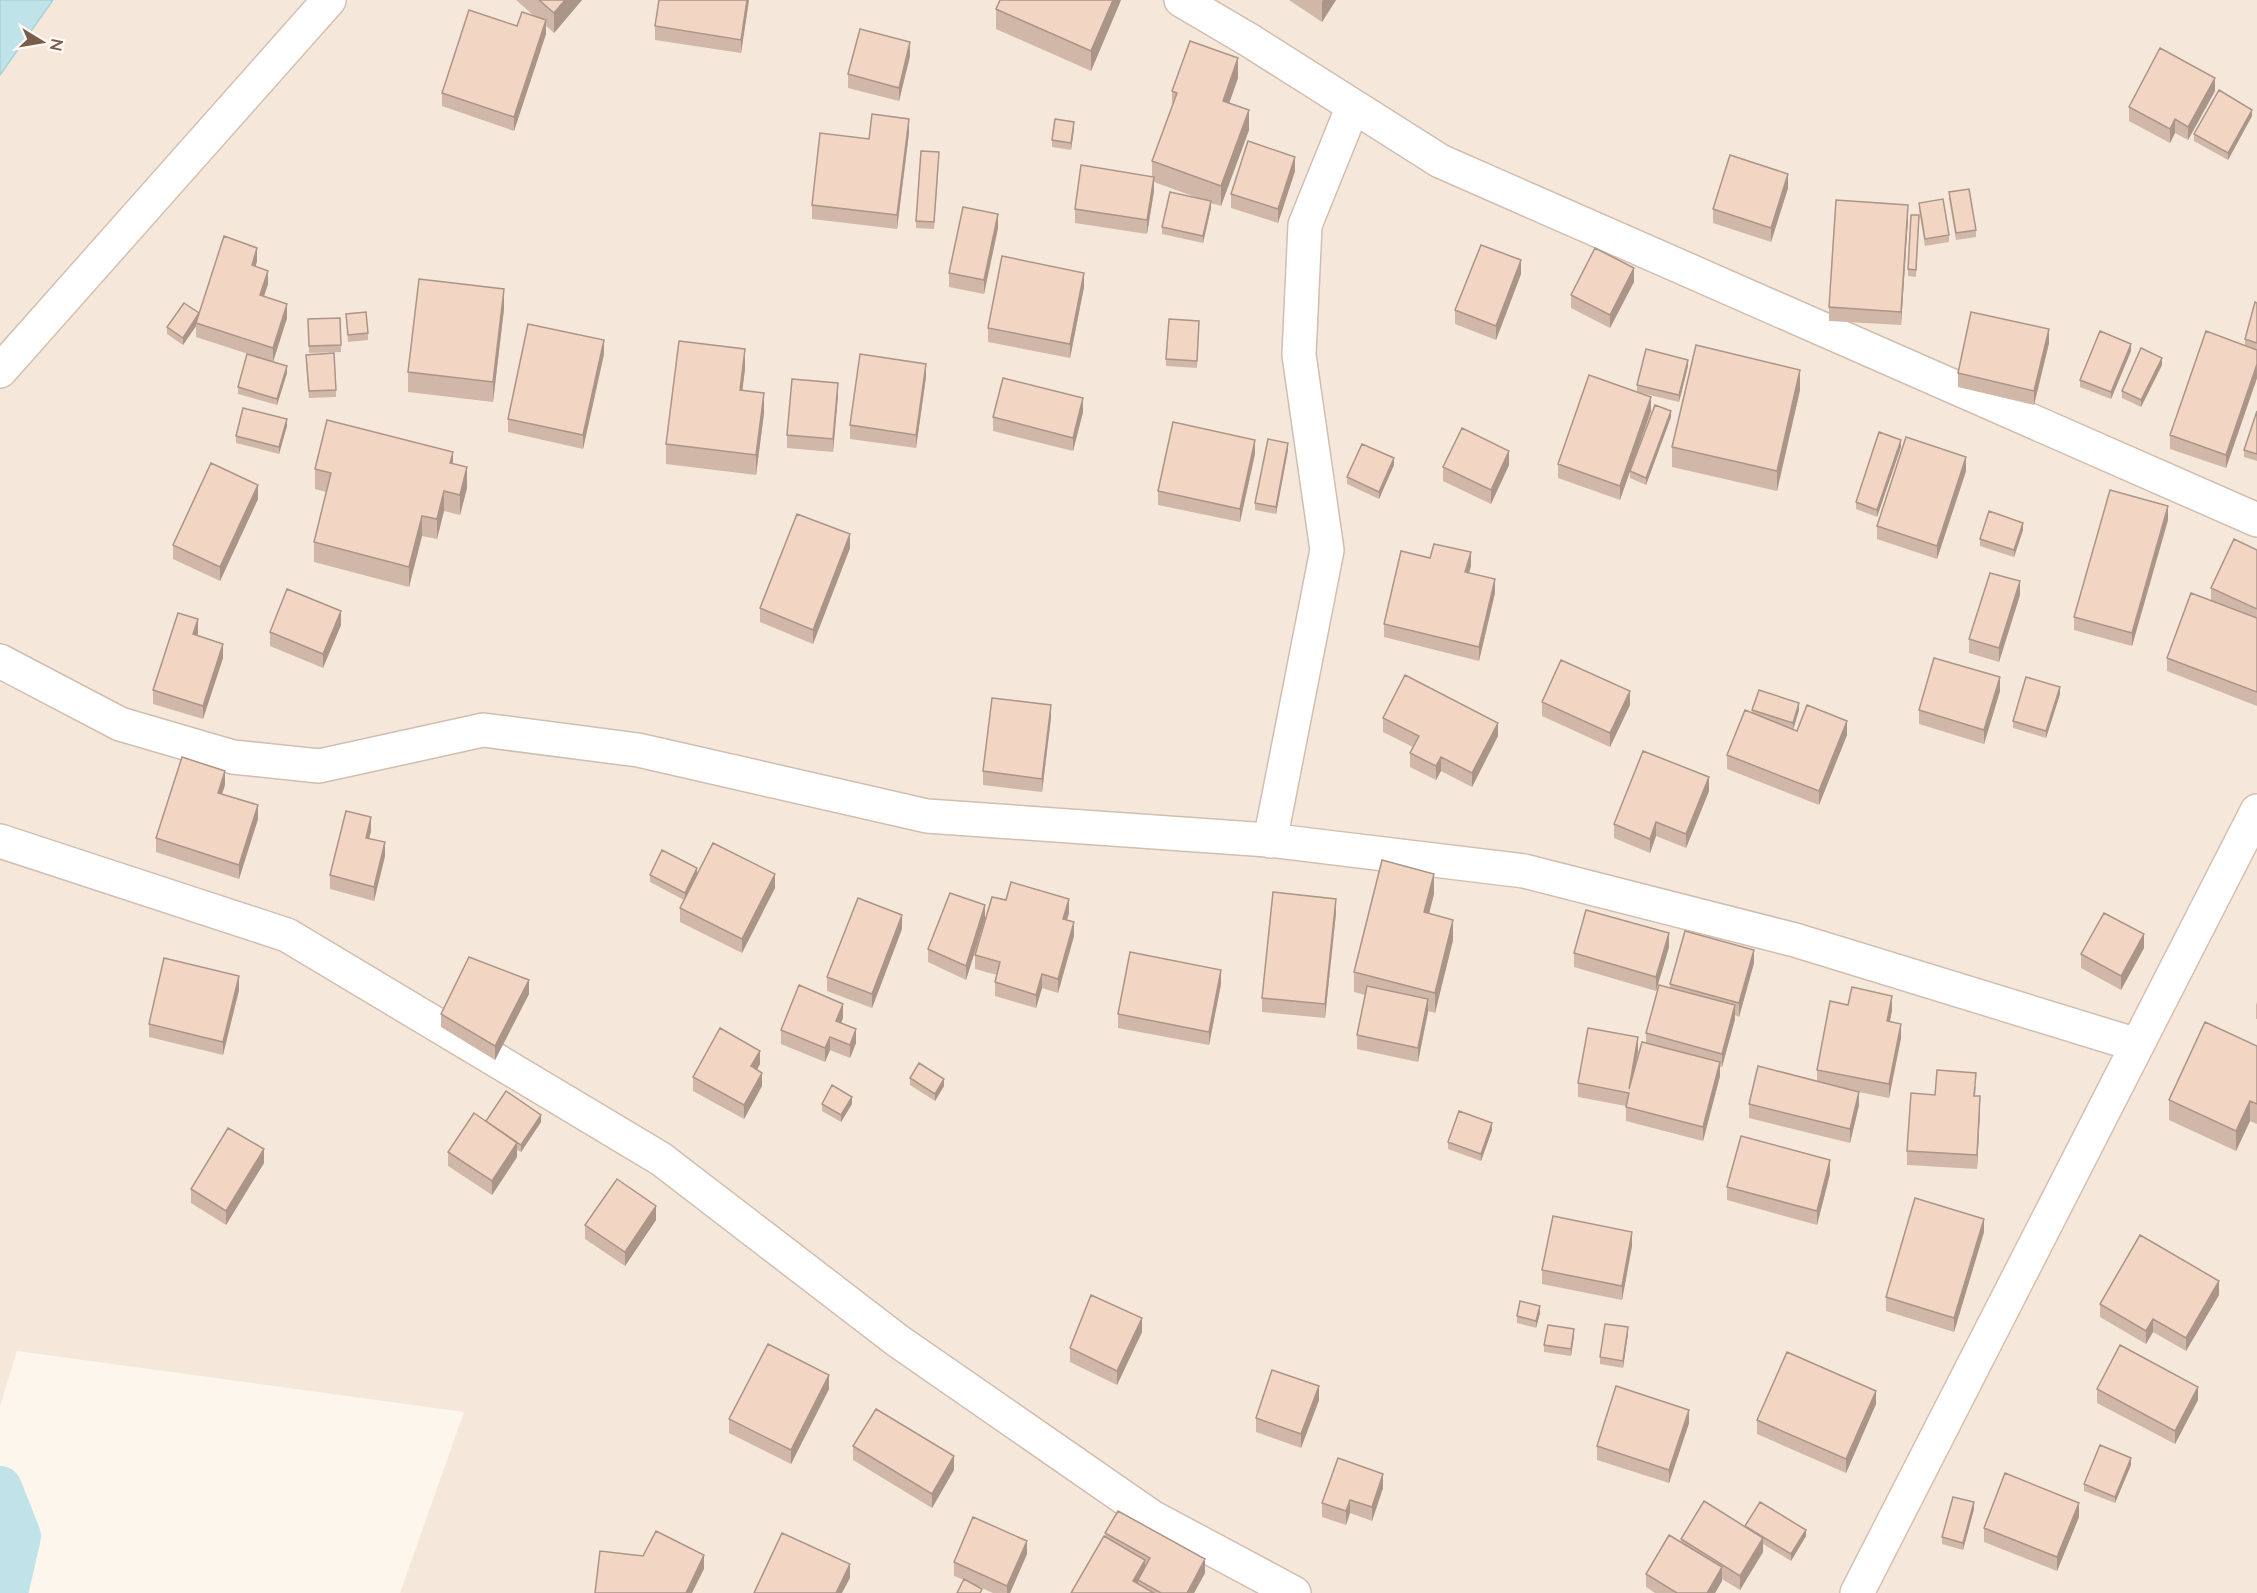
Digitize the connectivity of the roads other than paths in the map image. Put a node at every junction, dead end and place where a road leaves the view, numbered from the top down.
1 (329, 0) edge
2 (1181, 0) edge
3 (1353, 106) junction
4 (0, 371) edge
5 (2257, 520) edge
6 (0, 661) edge
7 (2257, 811) edge
8 (1270, 841) junction
9 (0, 842) edge
10 (2137, 1045) junction
11 (1294, 1593) edge
12 (1857, 1593) edge

1 - 4 street
2 - 3 street
3 - 5 street
3 - 8 street
6 - 8 street
7 - 10 street
8 - 10 street
9 - 11 street
10 - 12 street

